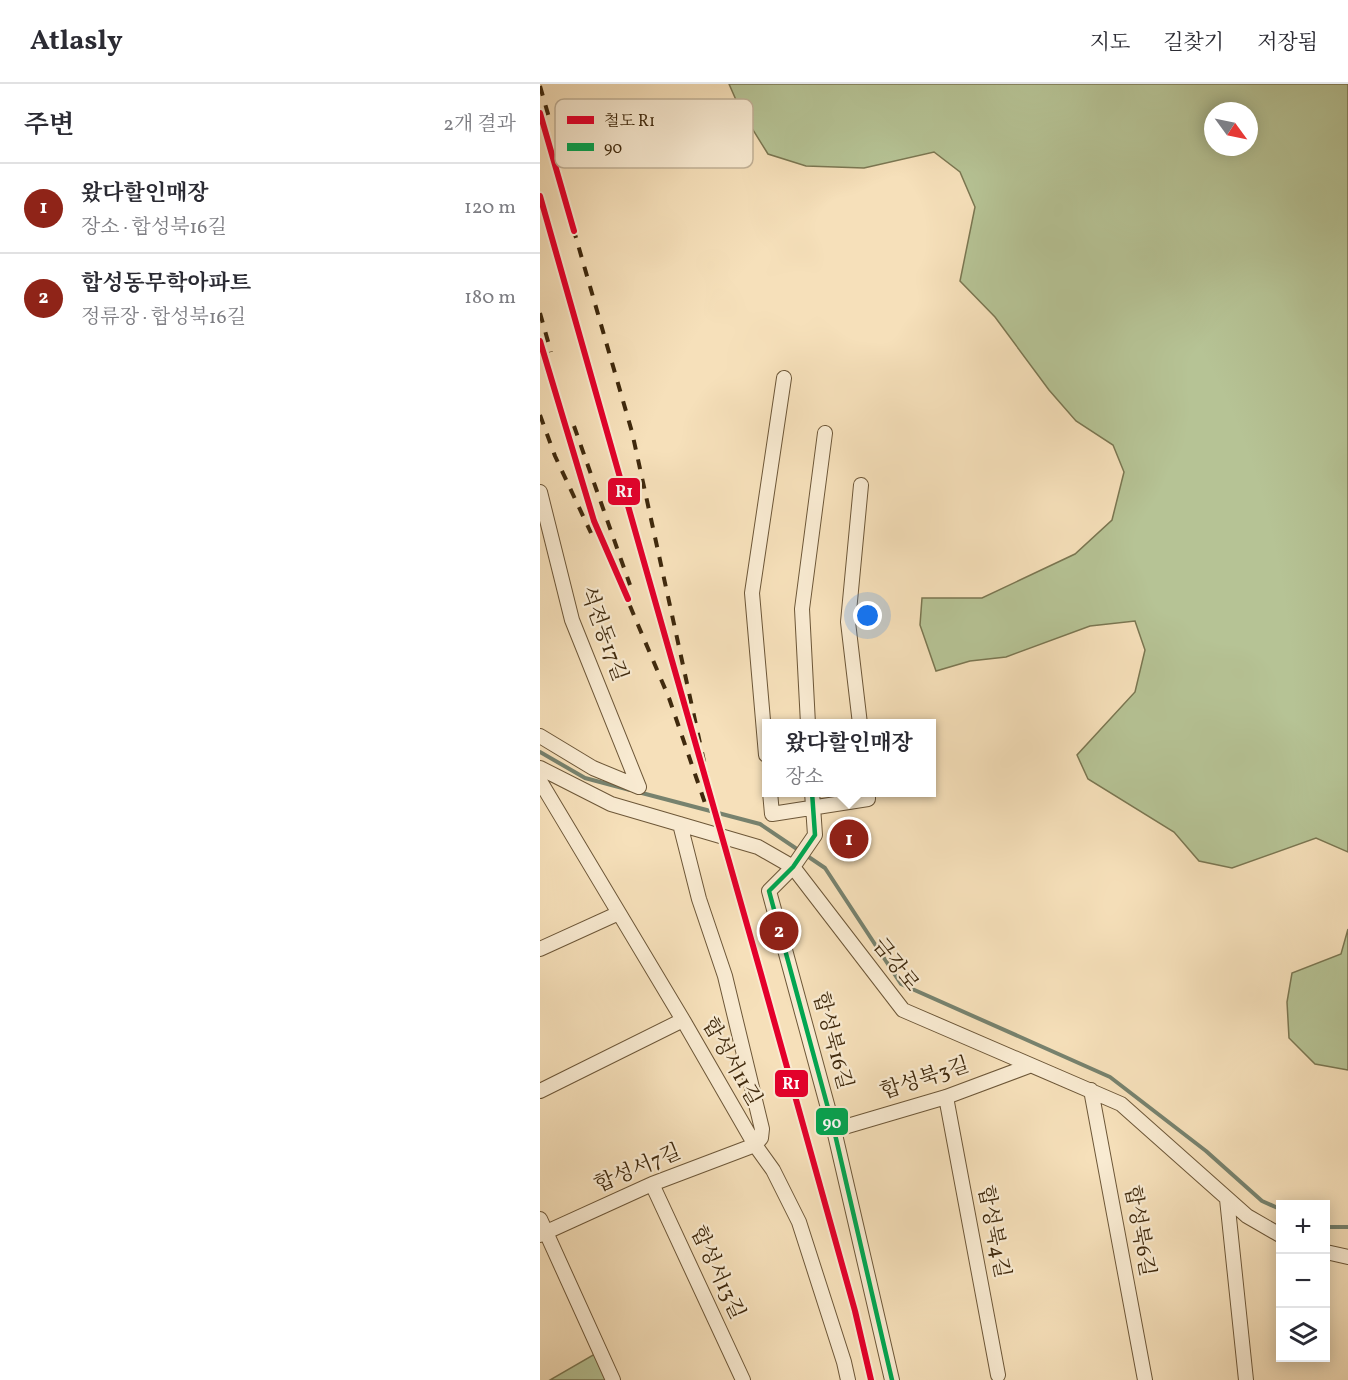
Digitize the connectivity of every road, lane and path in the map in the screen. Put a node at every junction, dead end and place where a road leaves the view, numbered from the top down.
1 (784, 378) dead end
2 (825, 433) dead end
3 (861, 485) dead end
4 (540, 492) edge
5 (763, 719) edge
6 (808, 719) edge
7 (860, 719) edge
8 (540, 736) edge
9 (540, 768) edge
10 (540, 781) edge
11 (770, 797) edge
12 (812, 797) edge
13 (868, 797) edge
14 (545, 803) edge
15 (813, 808) junction
16 (680, 824) junction
17 (794, 866) junction
18 (619, 913) junction
19 (540, 949) edge
20 (682, 1020) junction
21 (1029, 1066) junction
22 (1091, 1090) junction
23 (540, 1091) edge
24 (946, 1097) junction
25 (834, 1130) junction
26 (755, 1145) junction
27 (652, 1184) junction
28 (1227, 1199) junction
29 (540, 1219) edge
30 (1276, 1232) edge
31 (543, 1234) edge
32 (1330, 1253) edge
33 (1348, 1257) edge
34 (998, 1375) dead end
35 (613, 1380) edge
36 (743, 1380) edge
37 (848, 1380) edge
38 (892, 1380) edge
39 (1145, 1380) edge
40 (1246, 1380) edge

1 - 5 street
2 - 6 street
3 - 7 street
4 - 8 street, 석전동17길
9 - 16 street, 금강로
10 - 14 street, 합성서11길
11 - 15 street
12 - 15 street
13 - 15 street
14 - 18 street, 합성서11길
15 - 17 street
16 - 17 street, 금강로
16 - 26 street
17 - 21 street, 금강로
17 - 25 street, 합성북16길
18 - 19 street
18 - 20 street, 합성서11길
20 - 23 street
20 - 26 street, 합성서11길
21 - 22 street, 금강로
21 - 24 street, 합성북3길
22 - 28 street, 금강로
22 - 39 street, 합성북6길
24 - 25 street, 합성북3길
24 - 34 street, 합성북4길
25 - 38 street, 합성북16길
26 - 27 street, 합성서7길
26 - 37 street, 합성서11길
27 - 31 street, 합성서7길
27 - 36 street, 합성서13길
28 - 30 street, 금강로
28 - 40 street
29 - 31 street
31 - 35 street
32 - 33 street

